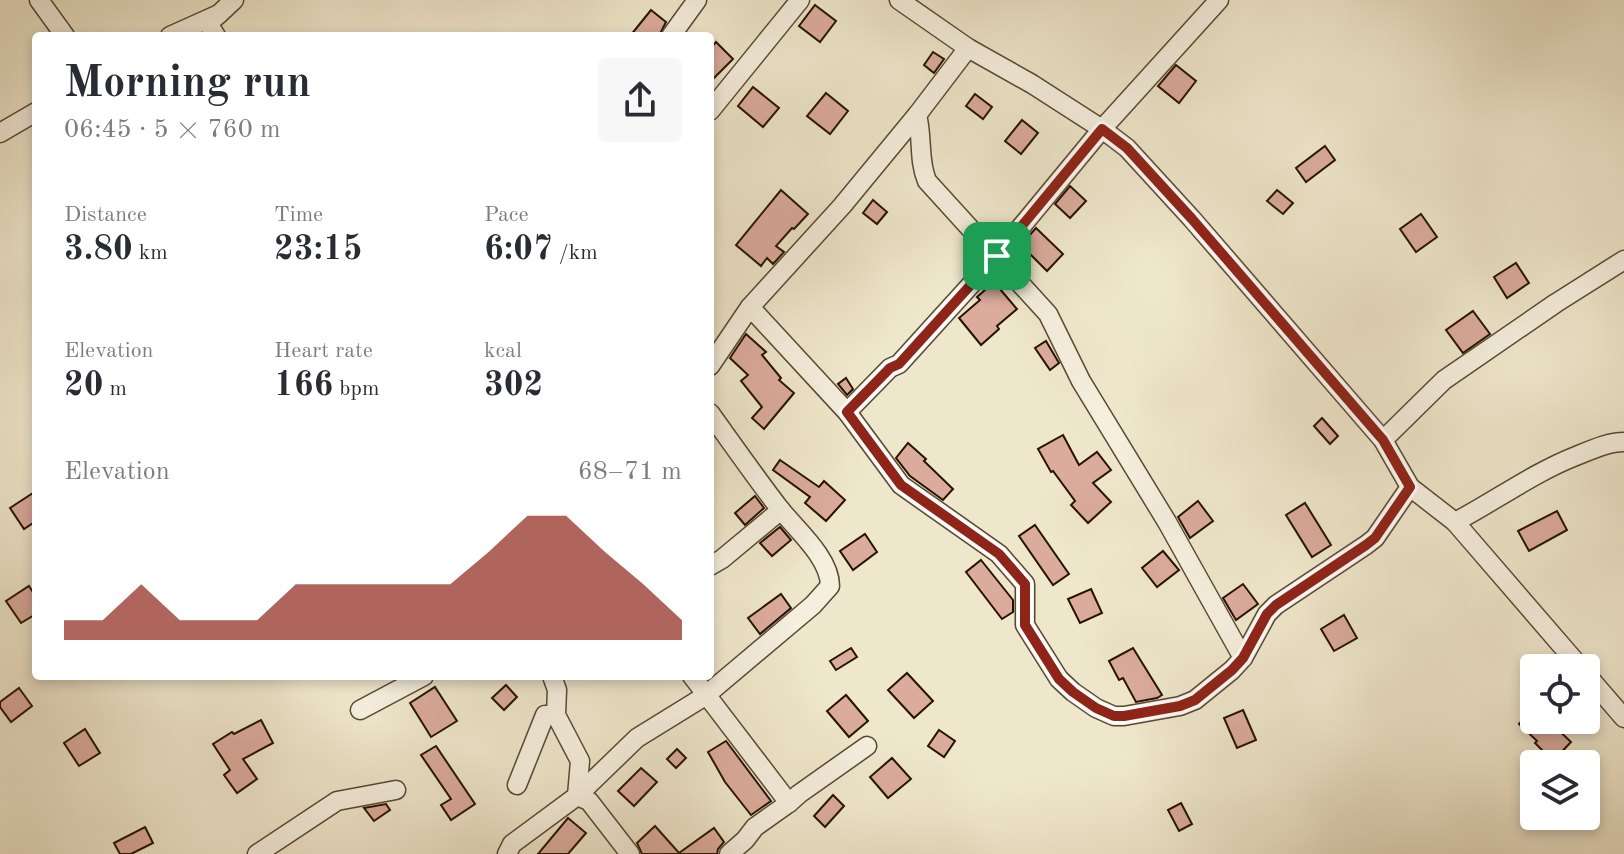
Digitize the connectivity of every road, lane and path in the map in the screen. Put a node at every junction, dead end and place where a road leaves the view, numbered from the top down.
1 (39, 0) edge
2 (234, 0) edge
3 (697, 0) edge
4 (800, 0) edge
5 (899, 0) edge
6 (1219, 0) edge
7 (219, 14) junction
8 (62, 32) edge
9 (179, 32) edge
10 (214, 32) edge
11 (674, 32) edge
12 (968, 48) junction
13 (714, 106) edge
14 (32, 114) edge
15 (917, 115) junction
16 (1102, 129) junction
17 (0, 133) edge
18 (997, 256) junction
19 (1624, 260) edge
20 (750, 307) junction
21 (714, 360) edge
22 (847, 412) junction
23 (714, 418) edge
24 (1383, 440) junction
25 (1624, 442) edge
26 (1410, 487) junction
27 (781, 510) junction
28 (1455, 522) junction
29 (714, 564) edge
30 (1569, 654) edge
31 (1243, 658) junction
32 (416, 680) edge
33 (553, 680) edge
34 (695, 680) edge
35 (1600, 690) edge
36 (705, 696) junction
37 (360, 710) dead end
38 (556, 715) junction
39 (1624, 718) edge
40 (867, 746) dead end
41 (517, 785) dead end
42 (396, 790) dead end
43 (577, 796) junction
44 (789, 803) junction
45 (257, 854) edge
46 (507, 854) edge
47 (630, 854) edge
48 (729, 854) edge

1 - 8 street
2 - 7 street
3 - 11 street
4 - 13 street
5 - 12 street
6 - 16 street
7 - 9 street
7 - 10 street
12 - 15 street
12 - 16 street
14 - 17 street
15 - 18 street
15 - 20 street
16 - 18 street
16 - 24 street
18 - 22 street
18 - 31 street
19 - 24 street
20 - 21 street
20 - 22 street
22 - 31 street
23 - 27 street
24 - 26 street
25 - 28 street
26 - 28 street
26 - 31 street
27 - 29 street
27 - 36 street
28 - 30 street
32 - 37 street
33 - 38 street
34 - 36 street
35 - 39 street
36 - 43 street
36 - 44 street
38 - 41 street
38 - 43 street
40 - 44 street
42 - 45 street
43 - 46 street
43 - 47 street
44 - 48 street

